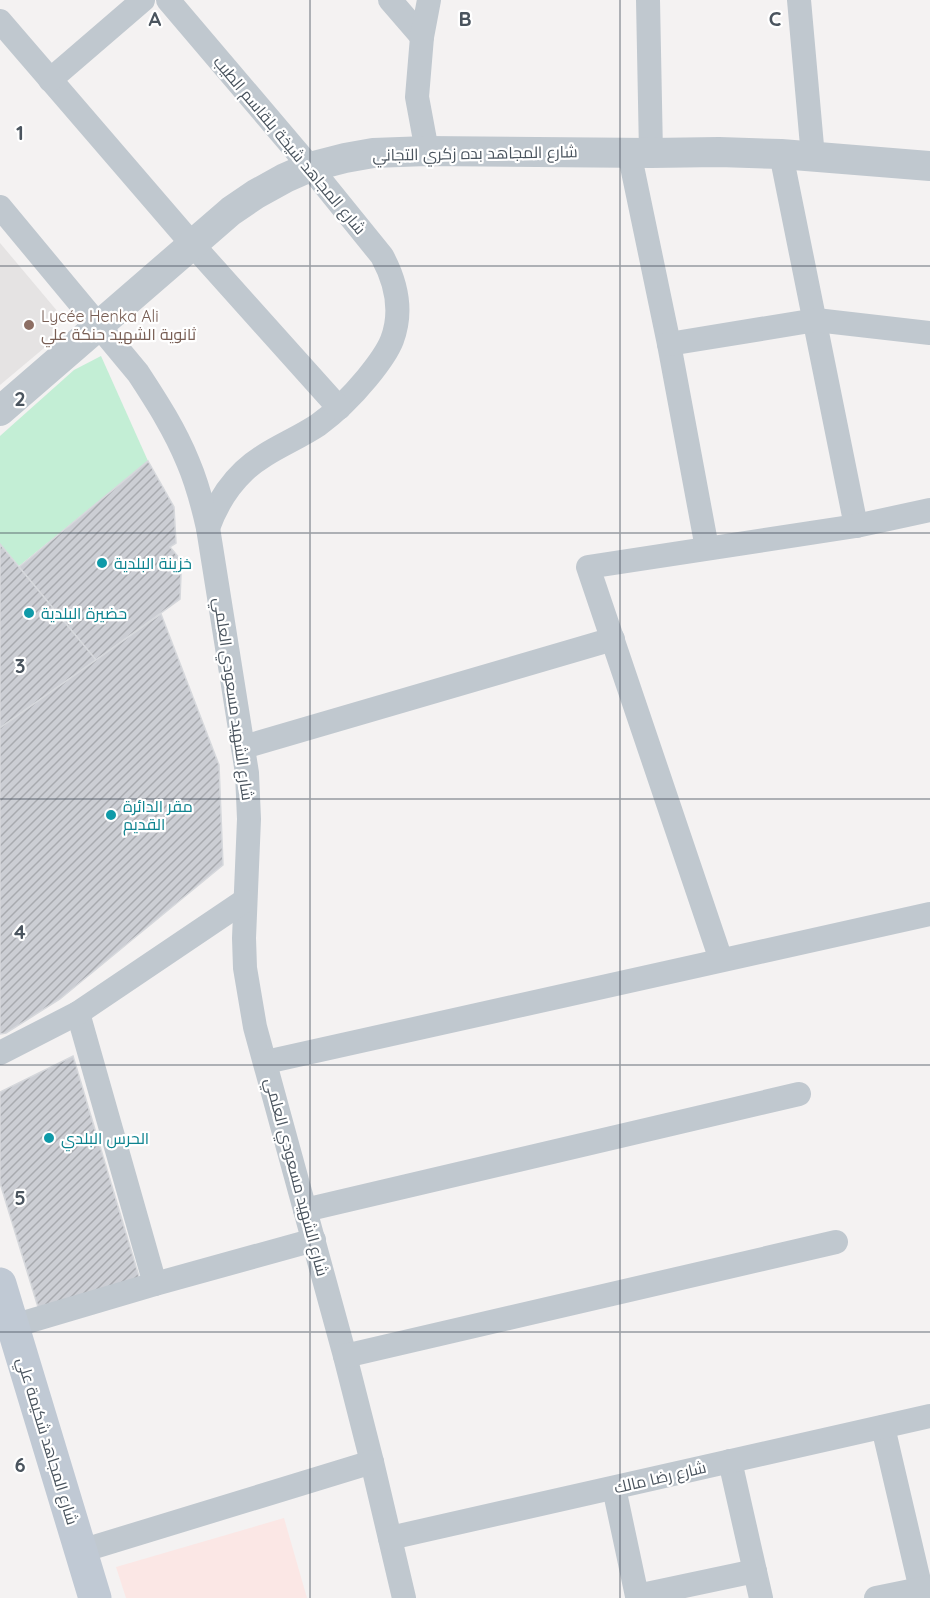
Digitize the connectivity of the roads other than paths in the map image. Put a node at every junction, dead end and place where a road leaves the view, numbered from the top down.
1 (143, 0) edge
2 (168, 0) edge
3 (390, 0) edge
4 (429, 0) edge
5 (648, 0) edge
6 (799, 0) edge
7 (0, 21) edge
8 (422, 37) junction
9 (50, 80) junction
10 (427, 151) junction
11 (640, 153) junction
12 (781, 154) junction
13 (813, 157) junction
14 (930, 166) edge
15 (310, 167) junction
16 (0, 207) edge
17 (192, 244) junction
18 (816, 320) junction
19 (98, 325) junction
20 (930, 333) edge
21 (669, 344) junction
22 (339, 408) junction
23 (0, 411) edge
24 (930, 510) edge
25 (856, 526) junction
26 (208, 528) junction
27 (706, 548) junction
28 (612, 639) junction
29 (244, 747) junction
30 (244, 902) junction
31 (930, 914) edge
32 (721, 960) junction
33 (78, 1013) junction
34 (0, 1053) edge
35 (266, 1062) junction
36 (799, 1094) dead end
37 (305, 1210) junction
38 (314, 1240) junction
39 (836, 1242) dead end
40 (155, 1284) junction
41 (0, 1287) edge
42 (13, 1326) junction
43 (345, 1356) junction
44 (930, 1416) edge
45 (884, 1427) junction
46 (730, 1461) junction
47 (372, 1462) junction
48 (614, 1488) junction
49 (390, 1538) junction
50 (81, 1551) junction
51 (754, 1570) junction
52 (924, 1591) edge
53 (92, 1597) edge
54 (404, 1598) edge
55 (761, 1598) edge
56 (876, 1598) edge

1 - 9 street
2 - 15 street, شارع المجاهد شيخة بلقاسم الطيب
3 - 8 street
4 - 8 street
5 - 11 street
6 - 13 street
7 - 9 street
8 - 10 street
9 - 17 street
10 - 11 street, شارع المجاهد بده زكري التجاني
10 - 15 street, شارع المجاهد بده زكري التجاني
11 - 12 street, شارع المجاهد بده زكري التجاني
11 - 21 street
12 - 13 street, شارع المجاهد بده زكري التجاني
12 - 18 street
13 - 14 street, شارع المجاهد بده زكري التجاني
15 - 17 street, شارع المجاهد بده زكري التجاني
15 - 22 street, شارع المجاهد شيخة بلقاسم الطيب
16 - 19 street, شارع الشهيد مسعودي العلمي
17 - 19 street, شارع المجاهد بده زكري التجاني
17 - 22 street
18 - 20 street
18 - 21 street
18 - 25 street
19 - 23 street, شارع المجاهد بده زكري التجاني
19 - 26 street, شارع الشهيد مسعودي العلمي
21 - 27 street
22 - 26 street
24 - 25 street
25 - 27 street
26 - 29 street, شارع الشهيد مسعودي العلمي
27 - 28 street
28 - 29 street
28 - 32 street
29 - 30 street, شارع الشهيد مسعودي العلمي
30 - 33 street
30 - 35 street, شارع الشهيد مسعودي العلمي
31 - 32 street
32 - 35 street
33 - 34 street
33 - 40 street
35 - 37 street, شارع الشهيد مسعودي العلمي
36 - 37 street
37 - 38 street, شارع الشهيد مسعودي العلمي
38 - 40 street
38 - 43 street, شارع الشهيد مسعودي العلمي
39 - 43 street
40 - 42 street
41 - 42 main road, شارع المجاهد شكيمة علي
42 - 50 main road, شارع المجاهد شكيمة علي
43 - 47 street, شارع الشهيد مسعودي العلمي
44 - 45 street, شارع رضا مالك
45 - 46 street, شارع رضا مالك
45 - 52 street
46 - 48 street, شارع رضا مالك
46 - 51 street
47 - 49 street, شارع الشهيد مسعودي العلمي
47 - 50 street
48 - 49 street, شارع رضا مالك
48 - 51 street
49 - 54 street, شارع الشهيد مسعودي العلمي
50 - 53 main road, شارع المجاهد شكيمة علي
51 - 55 street
52 - 56 street

